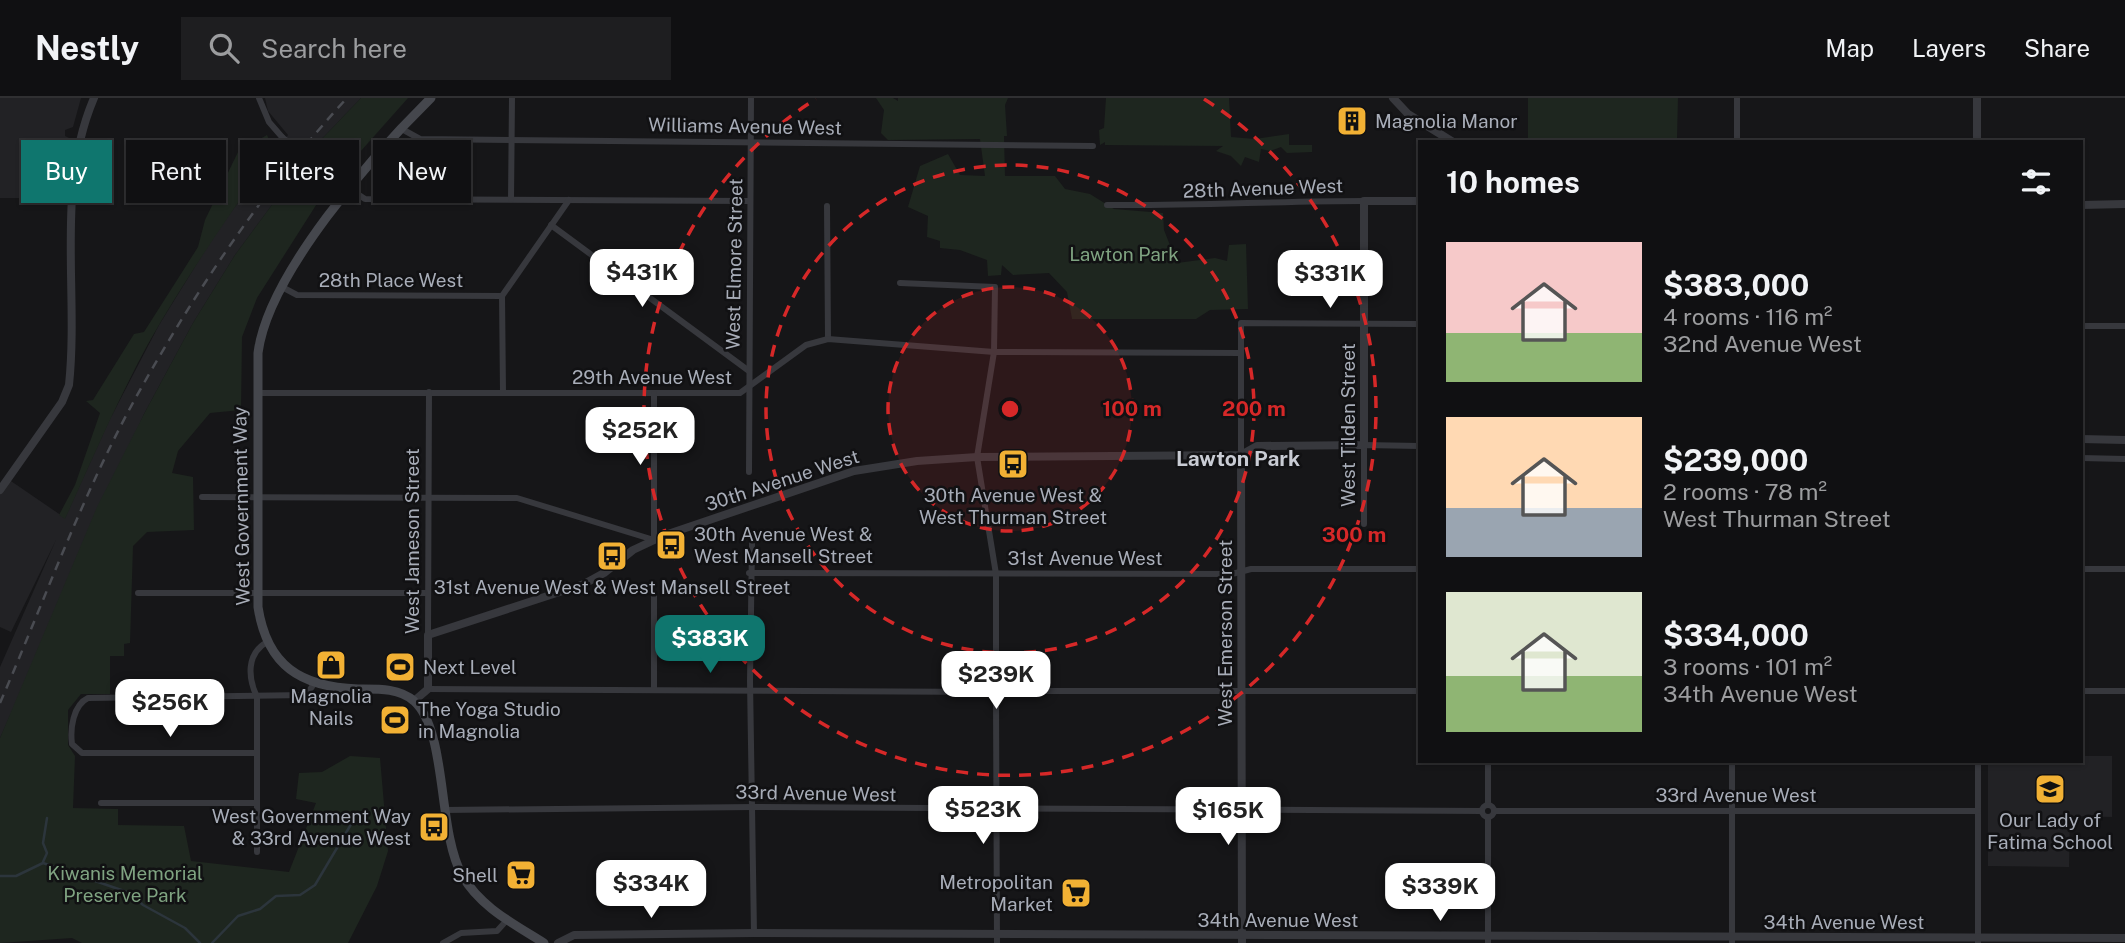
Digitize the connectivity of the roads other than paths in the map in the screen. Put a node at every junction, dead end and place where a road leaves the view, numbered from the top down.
1 (94, 98) edge
2 (259, 98) edge
3 (431, 98) edge
4 (512, 98) edge
5 (751, 98) edge
6 (1393, 98) edge
7 (1737, 98) edge
8 (1977, 98) edge
9 (400, 128) junction
10 (511, 139) junction
11 (286, 140) edge
12 (1450, 140) edge
13 (1737, 140) edge
14 (1977, 140) edge
15 (751, 142) junction
16 (1093, 146) dead end
17 (359, 179) edge
18 (359, 195) edge
19 (511, 199) junction
20 (569, 200) junction
21 (750, 201) junction
22 (1364, 201) junction
23 (1418, 201) edge
24 (341, 203) edge
25 (2125, 204) edge
26 (1107, 205) dead end
27 (2083, 205) edge
28 (827, 206) dead end
29 (551, 225) junction
30 (900, 284) dead end
31 (282, 288) junction
32 (502, 296) junction
33 (1364, 324) junction
34 (1418, 324) edge
35 (2083, 326) edge
36 (2125, 326) edge
37 (828, 339) junction
38 (994, 352) junction
39 (1241, 353) junction
40 (749, 371) junction
41 (749, 387) junction
42 (429, 392) junction
43 (503, 392) junction
44 (257, 393) junction
45 (654, 394) junction
46 (2083, 439) edge
47 (2125, 440) edge
48 (1364, 445) junction
49 (1418, 446) edge
50 (1241, 455) junction
51 (977, 457) junction
52 (2083, 458) edge
53 (2125, 458) edge
54 (749, 472) dead end
55 (0, 490) edge
56 (428, 496) junction
57 (202, 497) dead end
58 (257, 497) junction
59 (1364, 524) dead end
60 (654, 540) junction
61 (752, 544) dead end
62 (1418, 569) edge
63 (2083, 569) edge
64 (2125, 569) edge
65 (1241, 572) junction
66 (749, 573) junction
67 (996, 574) junction
68 (138, 593) dead end
69 (258, 593) junction
70 (428, 593) junction
71 (654, 594) dead end
72 (428, 635) junction
73 (267, 642) junction
74 (314, 684) junction
75 (428, 689) junction
76 (654, 689) junction
77 (751, 689) junction
78 (1241, 691) junction
79 (1418, 691) edge
80 (2083, 691) edge
81 (2125, 691) edge
82 (996, 692) junction
83 (257, 697) junction
84 (414, 701) junction
85 (257, 753) junction
86 (1488, 763) edge
87 (1731, 763) edge
88 (1978, 763) edge
89 (101, 803) dead end
90 (256, 803) junction
91 (1488, 804) junction
92 (754, 807) junction
93 (444, 810) junction
94 (997, 810) junction
95 (1242, 810) junction
96 (1482, 811) junction
97 (1494, 811) junction
98 (1732, 811) junction
99 (1978, 811) junction
100 (1488, 817) junction
101 (257, 852) dead end
102 (507, 920) junction
103 (754, 933) junction
104 (2125, 938) edge
105 (997, 939) edge
106 (1242, 939) edge
107 (1488, 940) edge
108 (1732, 940) edge
109 (1978, 940) edge
110 (443, 943) edge
111 (544, 943) edge
112 (558, 943) edge

1 - 55 street
2 - 11 street, bridge
3 - 9 main road
4 - 10 street
5 - 15 street, West Elmore Street
6 - 12 street
7 - 13 street
8 - 14 street
9 - 10 street, Williams Avenue West
9 - 17 main road
10 - 15 street, Williams Avenue West
10 - 19 street
15 - 16 street, Williams Avenue West
15 - 21 street, West Elmore Street
18 - 19 street
19 - 20 street
20 - 21 street
20 - 29 street
21 - 40 street, West Elmore Street
22 - 23 street, 28th Avenue West
22 - 26 street, 28th Avenue West
22 - 33 street, West Tilden Street
24 - 31 main road
25 - 27 street
28 - 37 street
29 - 32 street
29 - 40 street
30 - 38 street
31 - 32 street, 28th Place West
31 - 44 main road, West Government Way
32 - 43 street
33 - 34 street
33 - 39 street, West Emerson Street
33 - 48 street, West Tilden Street
35 - 36 street
37 - 38 street, 29th Avenue West
37 - 41 street, 29th Avenue West
38 - 39 street, 29th Avenue West
38 - 51 street
39 - 50 street, West Emerson Street
40 - 41 street, West Elmore Street
41 - 45 street, 29th Avenue West
41 - 54 street, West Elmore Street
42 - 43 street, 29th Avenue West
42 - 44 street, 29th Avenue West
42 - 56 street, West Jameson Street
43 - 45 street, 29th Avenue West
44 - 58 main road, West Government Way
45 - 60 street
46 - 47 street
48 - 49 street, 30th Avenue West
48 - 50 street, 30th Avenue West
48 - 59 street, West Tilden Street
50 - 51 street, 30th Avenue West
50 - 65 street, West Emerson Street
51 - 60 street, 30th Avenue West
51 - 67 street
52 - 53 street
56 - 58 street
56 - 60 street
56 - 70 street, West Jameson Street
57 - 58 street
58 - 69 main road, West Government Way
60 - 72 street
61 - 66 street
62 - 65 street, 31st Avenue West
63 - 64 street
65 - 67 street, 31st Avenue West
65 - 78 street, West Emerson Street
66 - 67 street, 31st Avenue West
66 - 77 street
67 - 82 street
68 - 69 street
69 - 70 street
69 - 73 main road, West Government Way
70 - 72 street, West Jameson Street
71 - 76 street
72 - 75 street, West Jameson Street
73 - 74 main road, West Government Way
73 - 83 street
74 - 83 street
74 - 84 main road, West Government Way
75 - 76 street
75 - 84 street
76 - 77 street
77 - 82 street
77 - 92 street
78 - 79 street
78 - 82 street
78 - 95 street, West Emerson Street
80 - 81 street
82 - 94 street
83 - 85 street
83 - 85 street
84 - 93 main road
85 - 90 street
86 - 91 street
87 - 98 street
88 - 99 street
89 - 90 street
90 - 101 street
91 - 96 street
91 - 97 street
92 - 93 street, 33rd Avenue West
92 - 94 street, 33rd Avenue West
92 - 103 street
93 - 102 main road
94 - 95 street, 33rd Avenue West
94 - 105 street
95 - 96 street, 33rd Avenue West
95 - 106 street, West Emerson Street
96 - 100 street
97 - 98 street, 33rd Avenue West
97 - 100 street
98 - 99 street, 33rd Avenue West
98 - 108 street
99 - 109 street
100 - 107 street
102 - 110 street
102 - 111 main road
103 - 105 street, 34th Avenue West
103 - 112 street, 34th Avenue West
104 - 109 street, 34th Avenue West
105 - 106 street, 34th Avenue West
106 - 107 street, 34th Avenue West
107 - 108 street, 34th Avenue West
108 - 109 street, 34th Avenue West

